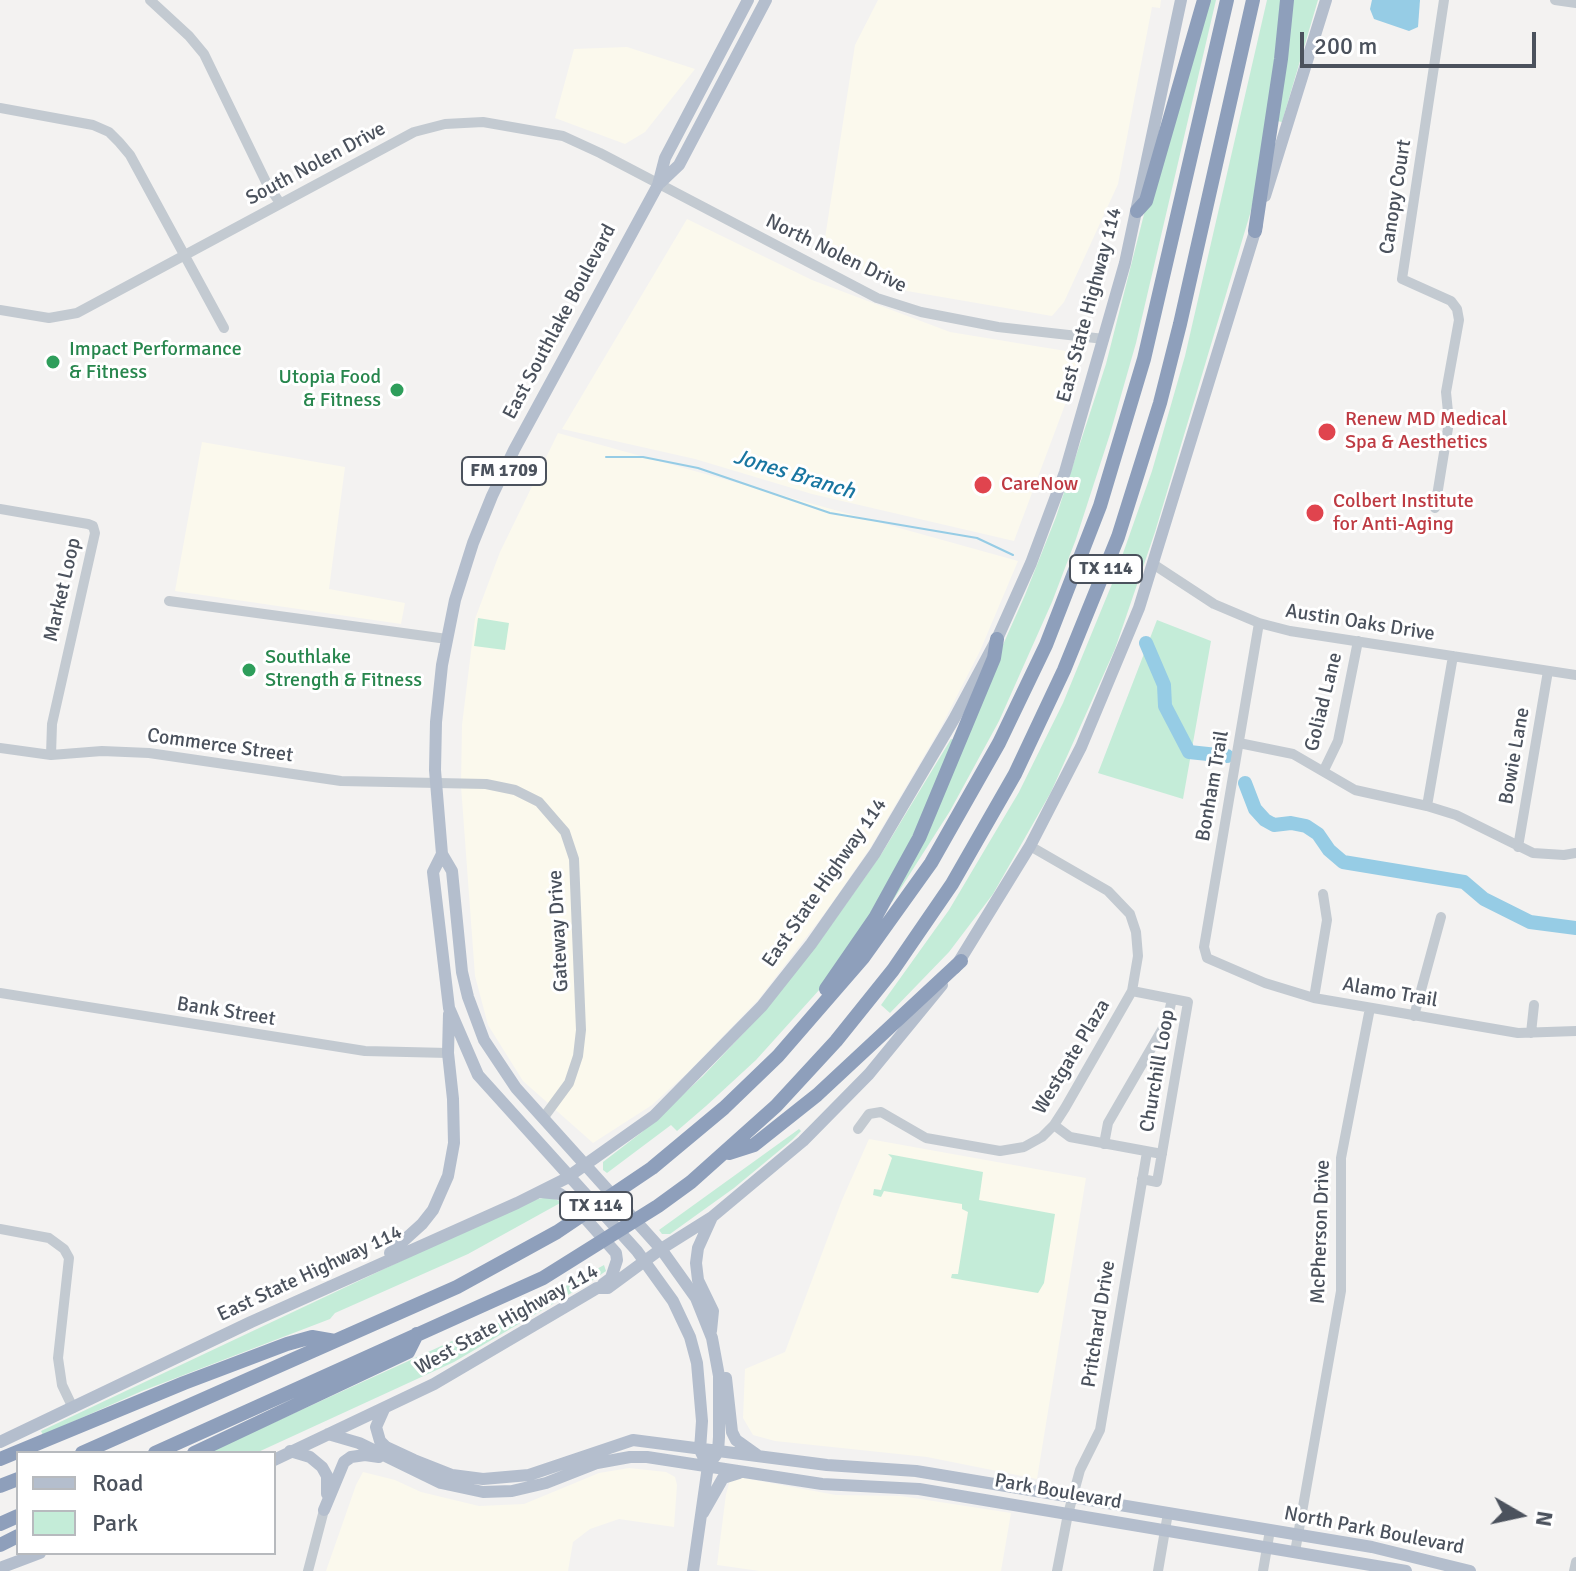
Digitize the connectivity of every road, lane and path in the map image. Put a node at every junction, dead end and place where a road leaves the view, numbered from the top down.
1 (150, 0) edge
2 (748, 0) edge
3 (766, 0) edge
4 (1181, 0) edge
5 (1204, 0) edge
6 (1227, 0) edge
7 (1253, 0) edge
8 (1287, 0) edge
9 (1326, 0) edge
10 (1444, 0) edge
11 (1555, 0) edge
12 (1576, 3) edge
13 (0, 108) edge
14 (658, 185) junction
15 (280, 203) junction
16 (1137, 211) junction
17 (1255, 231) junction
18 (184, 256) junction
19 (0, 310) edge
20 (224, 328) dead end
21 (1104, 339) junction
22 (1435, 508) dead end
23 (0, 509) edge
24 (1153, 564) junction
25 (169, 601) dead end
26 (1259, 623) junction
27 (447, 639) junction
28 (997, 639) junction
29 (1358, 641) junction
30 (1453, 656) junction
31 (1548, 671) junction
32 (1576, 675) edge
33 (1239, 743) junction
34 (0, 748) edge
35 (51, 755) junction
36 (1324, 770) junction
37 (436, 784) junction
38 (1427, 806) junction
39 (1030, 846) junction
40 (1518, 847) junction
41 (1576, 853) edge
42 (442, 854) junction
43 (1323, 894) dead end
44 (1441, 917) dead end
45 (1206, 955) joint
46 (961, 961) junction
47 (1132, 991) junction
48 (0, 993) edge
49 (1314, 998) junction
50 (1172, 999) junction
51 (1534, 1005) dead end
52 (449, 1008) junction
53 (1370, 1008) junction
54 (1414, 1016) junction
55 (1576, 1031) edge
56 (1531, 1033) junction
57 (448, 1053) junction
58 (478, 1075) junction
59 (739, 1094) junction
60 (544, 1117) junction
61 (1054, 1125) junction
62 (858, 1129) dead end
63 (1104, 1144) junction
64 (1147, 1152) junction
65 (1162, 1154) junction
66 (721, 1155) junction
67 (587, 1165) junction
68 (570, 1175) junction
69 (1142, 1179) junction
70 (540, 1192) junction
71 (712, 1217) junction
72 (0, 1229) edge
73 (657, 1244) junction
74 (641, 1256) junction
75 (367, 1269) junction
76 (597, 1288) junction
77 (417, 1334) junction
78 (711, 1334) junction
79 (336, 1341) junction
80 (716, 1353) junction
81 (73, 1408) junction
82 (384, 1409) junction
83 (328, 1434) junction
84 (380, 1441) junction
85 (0, 1442) edge
86 (359, 1443) junction
87 (19, 1451) edge
88 (87, 1451) edge
89 (159, 1451) edge
90 (198, 1451) edge
91 (290, 1451) junction
92 (709, 1451) junction
93 (593, 1458) junction
94 (763, 1458) junction
95 (276, 1459) edge
96 (392, 1459) junction
97 (705, 1466) junction
98 (916, 1471) junction
99 (762, 1474) junction
100 (467, 1484) junction
101 (915, 1489) junction
102 (1073, 1497) junction
103 (324, 1510) junction
104 (1168, 1513) junction
105 (1068, 1514) junction
106 (701, 1516) junction
107 (1165, 1530) junction
108 (1270, 1530) junction
109 (1298, 1535) junction
110 (1372, 1547) junction
111 (1267, 1548) junction
112 (1295, 1552) junction
113 (35, 1555) edge
114 (1576, 1562) edge
115 (0, 1568) edge
116 (1368, 1568) edge
117 (308, 1571) edge
118 (693, 1571) edge
119 (1057, 1571) edge
120 (1158, 1571) edge
121 (1263, 1571) edge
122 (1406, 1571) edge
123 (1470, 1571) edge
124 (1574, 1571) edge

1 - 15 street
2 - 14 main road, East Southlake Boulevard / FM 1709
3 - 14 main road, East Southlake Boulevard / FM 1709
4 - 16 main road, East State Highway 114
5 - 16 highway
6 - 59 highway, TX 114
7 - 66 highway, TX 114
8 - 17 highway
9 - 17 main road
10 - 22 street, Canopy Court
11 - 12 street
13 - 18 street
14 - 15 street, South Nolen Drive
14 - 21 street, North Nolen Drive
14 - 27 main road, East Southlake Boulevard / FM 1709
15 - 18 street, South Nolen Drive
16 - 21 main road, East State Highway 114
17 - 24 main road
18 - 19 street, South Nolen Drive
18 - 20 street
21 - 28 main road, East State Highway 114
23 - 35 street, Market Loop
24 - 26 street, Austin Oaks Drive
24 - 39 main road
25 - 27 street
26 - 29 street, Austin Oaks Drive
26 - 33 street, Bonham Trail
27 - 37 main road, East Southlake Boulevard / FM 1709
28 - 59 highway
28 - 67 main road, East State Highway 114
29 - 30 street, Austin Oaks Drive
29 - 36 street, Goliad Lane
30 - 31 street, Austin Oaks Drive
30 - 38 street
31 - 32 street, Austin Oaks Drive
31 - 40 street, Bowie Lane
33 - 36 street
33 - 45 street, Bonham Trail
34 - 35 street, Commerce Street
35 - 37 street, Commerce Street
36 - 38 street
37 - 42 main road, East Southlake Boulevard / FM 1709
37 - 60 street, Gateway Drive
38 - 40 street
39 - 46 main road
39 - 47 street, Westgate Plaza
40 - 41 street
42 - 52 main road, East Southlake Boulevard / FM 1709
42 - 60 main road, East Southlake Boulevard / FM 1709
43 - 49 street
44 - 54 street
45 - 49 street, Alamo Trail
46 - 66 highway
46 - 71 main road, West State Highway 114
47 - 50 street, Churchill Loop
47 - 61 street, Westgate Plaza
48 - 57 street, Bank Street
49 - 53 street, Alamo Trail
50 - 63 street
50 - 65 street, Churchill Loop
51 - 56 street
52 - 57 main road
52 - 58 main road, East Southlake Boulevard / FM 1709
53 - 54 street, Alamo Trail
53 - 109 street, McPherson Drive
54 - 56 street, Alamo Trail
55 - 56 street, Alamo Trail
57 - 58 main road
57 - 75 main road
58 - 68 main road, East Southlake Boulevard / FM 1709
59 - 79 highway, TX 114
60 - 67 main road, East Southlake Boulevard / FM 1709
61 - 62 street, Westgate Plaza
61 - 63 street, Churchill Loop
63 - 64 street, Churchill Loop
64 - 65 street, Churchill Loop
64 - 69 street, Pritchard Drive
65 - 69 street, Churchill Loop
66 - 77 highway, TX 114
67 - 68 main road, East State Highway 114
67 - 73 main road, East Southlake Boulevard / FM 1709
68 - 70 main road, East State Highway 114
68 - 74 main road, FM 1709
69 - 102 street, Pritchard Drive
70 - 75 main road, East State Highway 114
70 - 76 main road
71 - 73 main road, West State Highway 114
71 - 78 main road
72 - 81 street
73 - 74 main road, West State Highway 114
73 - 78 main road, East Southlake Boulevard
74 - 76 main road, West State Highway 114
74 - 92 main road
75 - 81 main road, East State Highway 114
76 - 82 main road, West State Highway 114
77 - 89 highway, TX 114
77 - 90 highway
78 - 80 main road
79 - 87 highway
79 - 88 highway, TX 114
80 - 92 main road
80 - 94 main road
81 - 85 main road
82 - 83 main road, West State Highway 114
82 - 84 main road
83 - 86 main road
83 - 91 main road, West State Highway 114
84 - 86 main road
84 - 100 main road
86 - 96 main road
86 - 103 main road
91 - 95 main road, West State Highway 114
91 - 103 main road
92 - 93 main road, Park Boulevard
92 - 94 main road, Park Boulevard
92 - 97 main road
93 - 97 main road, Park Boulevard
93 - 100 main road
94 - 98 main road, Park Boulevard
96 - 100 main road
96 - 103 main road
97 - 99 main road, Park Boulevard
97 - 106 main road
98 - 101 main road
98 - 102 main road, Park Boulevard
99 - 101 main road, Park Boulevard
99 - 106 main road
101 - 105 main road, Park Boulevard
102 - 104 main road, Park Boulevard
102 - 105 street, Pritchard Drive
103 - 117 street
104 - 107 street
104 - 108 main road, Park Boulevard
105 - 107 main road, Park Boulevard
105 - 119 street, Pritchard Drive
106 - 118 main road
107 - 111 main road, Park Boulevard
107 - 120 street
108 - 109 main road, North Park Boulevard
108 - 111 street
109 - 110 main road, North Park Boulevard
109 - 112 street, McPherson Drive
110 - 116 street
110 - 123 main road, North Park Boulevard
111 - 112 main road, Park Boulevard
111 - 121 street
112 - 116 main road, Park Boulevard
113 - 115 main road
114 - 124 street
116 - 122 main road, Park Boulevard

